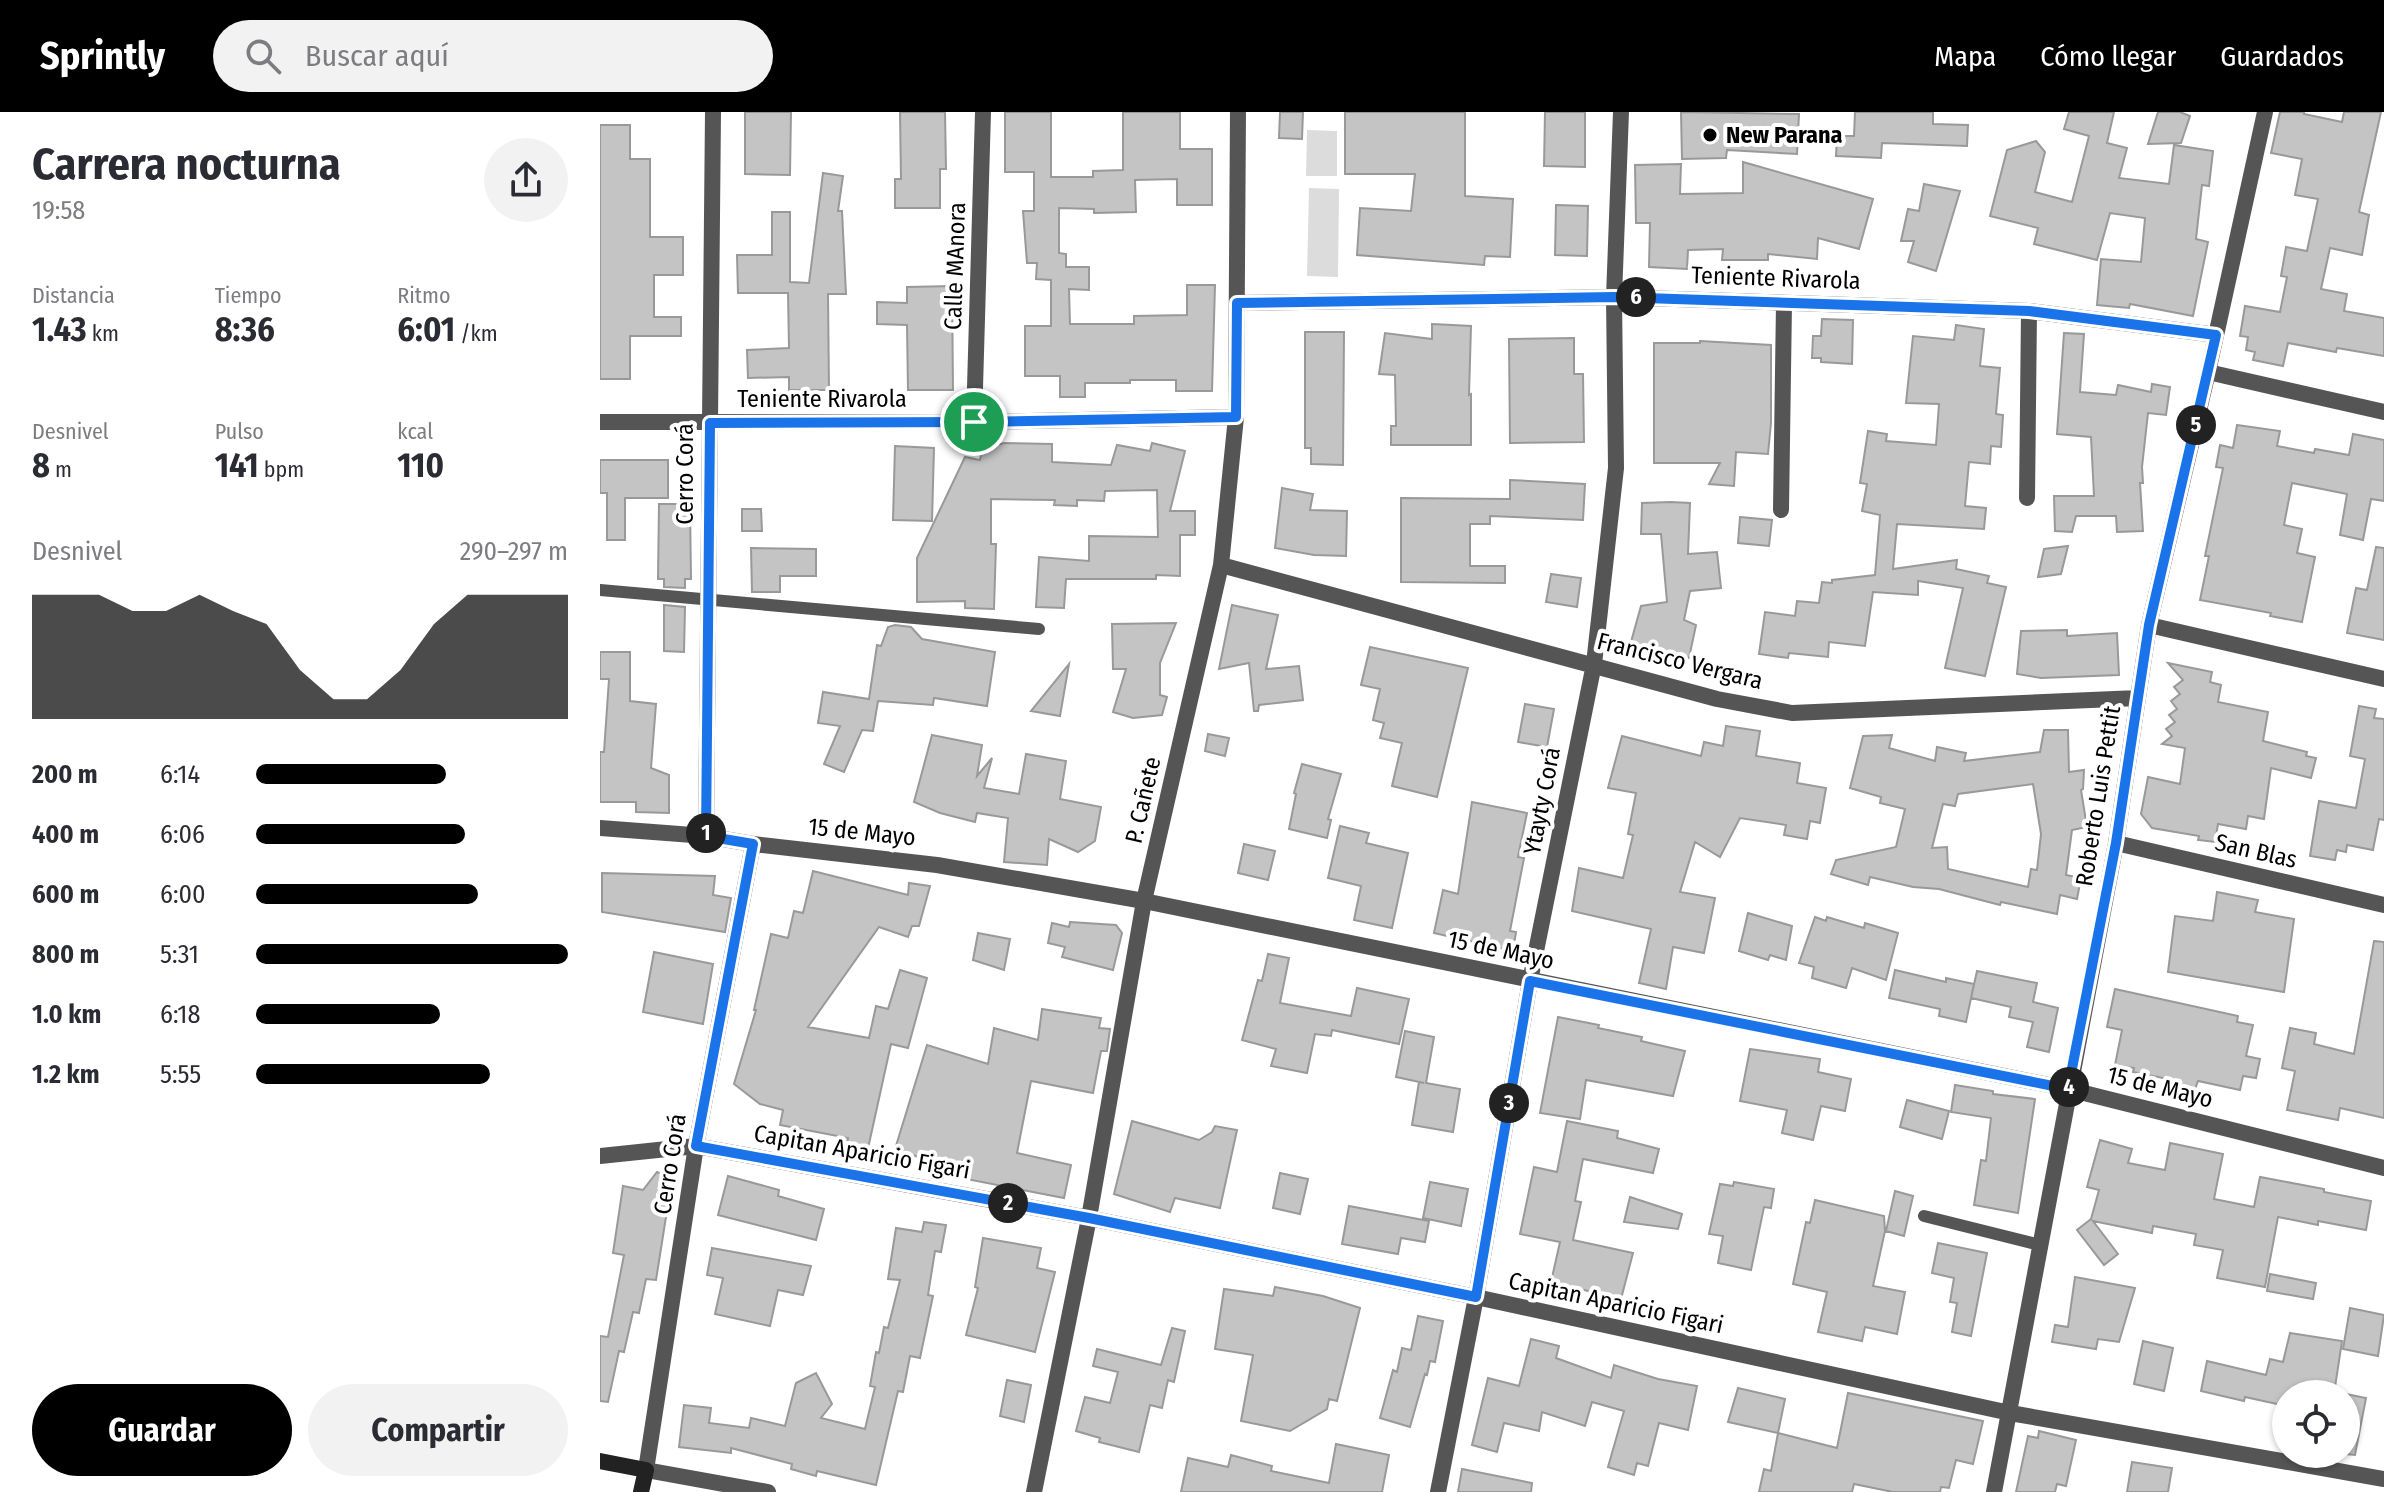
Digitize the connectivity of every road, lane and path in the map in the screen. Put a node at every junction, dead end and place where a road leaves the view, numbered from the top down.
1 (713, 112) edge
2 (983, 112) edge
3 (1238, 112) edge
4 (1621, 112) edge
5 (2265, 112) edge
6 (1614, 297) junction
7 (1237, 303) junction
8 (1784, 303) junction
9 (2029, 311) junction
10 (2216, 335) junction
11 (2208, 372) junction
12 (2384, 412) edge
13 (1236, 417) junction
14 (600, 422) edge
15 (974, 422) junction
16 (710, 423) junction
17 (2027, 498) dead end
18 (1781, 510) dead end
19 (1221, 565) junction
20 (600, 590) edge
21 (708, 600) junction
22 (2149, 625) junction
23 (1039, 629) dead end
24 (1594, 664) junction
25 (2384, 679) edge
26 (2138, 698) junction
27 (600, 828) edge
28 (706, 836) junction
29 (2116, 843) junction
30 (753, 844) junction
31 (1144, 901) junction
32 (2384, 905) edge
33 (1530, 981) junction
34 (2068, 1089) junction
35 (696, 1146) junction
36 (600, 1156) edge
37 (2384, 1168) edge
38 (1924, 1216) dead end
39 (1089, 1218) junction
40 (2040, 1245) junction
41 (1476, 1297) junction
42 (2010, 1413) junction
43 (600, 1461) edge
44 (646, 1470) junction
45 (2384, 1479) edge
46 (641, 1492) edge
47 (768, 1492) edge
48 (1034, 1492) edge
49 (1438, 1492) edge
50 (1994, 1492) edge

1 - 16 street, Cerro Corá
2 - 15 street, Calle MAnora
3 - 7 street, P. Cañete
4 - 6 street, Ytayty Corá
5 - 10 street, Roberto Luis Pettit
6 - 7 street, Teniente Rivarola
6 - 8 street, Teniente Rivarola
6 - 24 street, Ytayty Corá
7 - 13 street, P. Cañete
8 - 9 street, Teniente Rivarola
8 - 18 street
9 - 10 street, Teniente Rivarola
9 - 17 street
10 - 11 street, Roberto Luis Pettit
11 - 12 street
11 - 22 street, Roberto Luis Pettit
13 - 15 street, Teniente Rivarola
13 - 19 street, P. Cañete
14 - 16 street, Teniente Rivarola
15 - 16 street, Teniente Rivarola
16 - 21 street, Cerro Corá
19 - 24 street, Francisco Vergara
19 - 31 street, P. Cañete
20 - 21 lane
21 - 23 lane
21 - 28 street, Cerro Corá
22 - 25 street
22 - 26 street, Roberto Luis Pettit
24 - 26 street, Francisco Vergara
24 - 33 street, Ytayty Corá
26 - 29 street, Roberto Luis Pettit
27 - 28 street, 15 de Mayo
28 - 30 street, 15 de Mayo
29 - 32 street, San Blas
29 - 34 street, Roberto Luis Pettit
30 - 31 street, 15 de Mayo
30 - 35 street, Cerro Corá
31 - 33 street, 15 de Mayo
31 - 39 street, P. Cañete
33 - 34 street, 15 de Mayo
33 - 41 street, Ytayty Corá
34 - 37 street, 15 de Mayo
34 - 40 street, Roberto Luis Pettit
35 - 36 street, Capitan Aparicio Figari
35 - 39 street, Capitan Aparicio Figari
35 - 44 street, Cerro Corá
38 - 40 lane
39 - 41 street, Capitan Aparicio Figari
39 - 48 street, P. Cañete
40 - 42 street, Roberto Luis Pettit
41 - 42 street, Capitan Aparicio Figari
41 - 49 street, Ytayty Corá
42 - 45 street, Capitan Aparicio Figari
42 - 50 street, Roberto Luis Pettit
43 - 44 main road
44 - 46 main road, Cerro Corá
44 - 47 street

